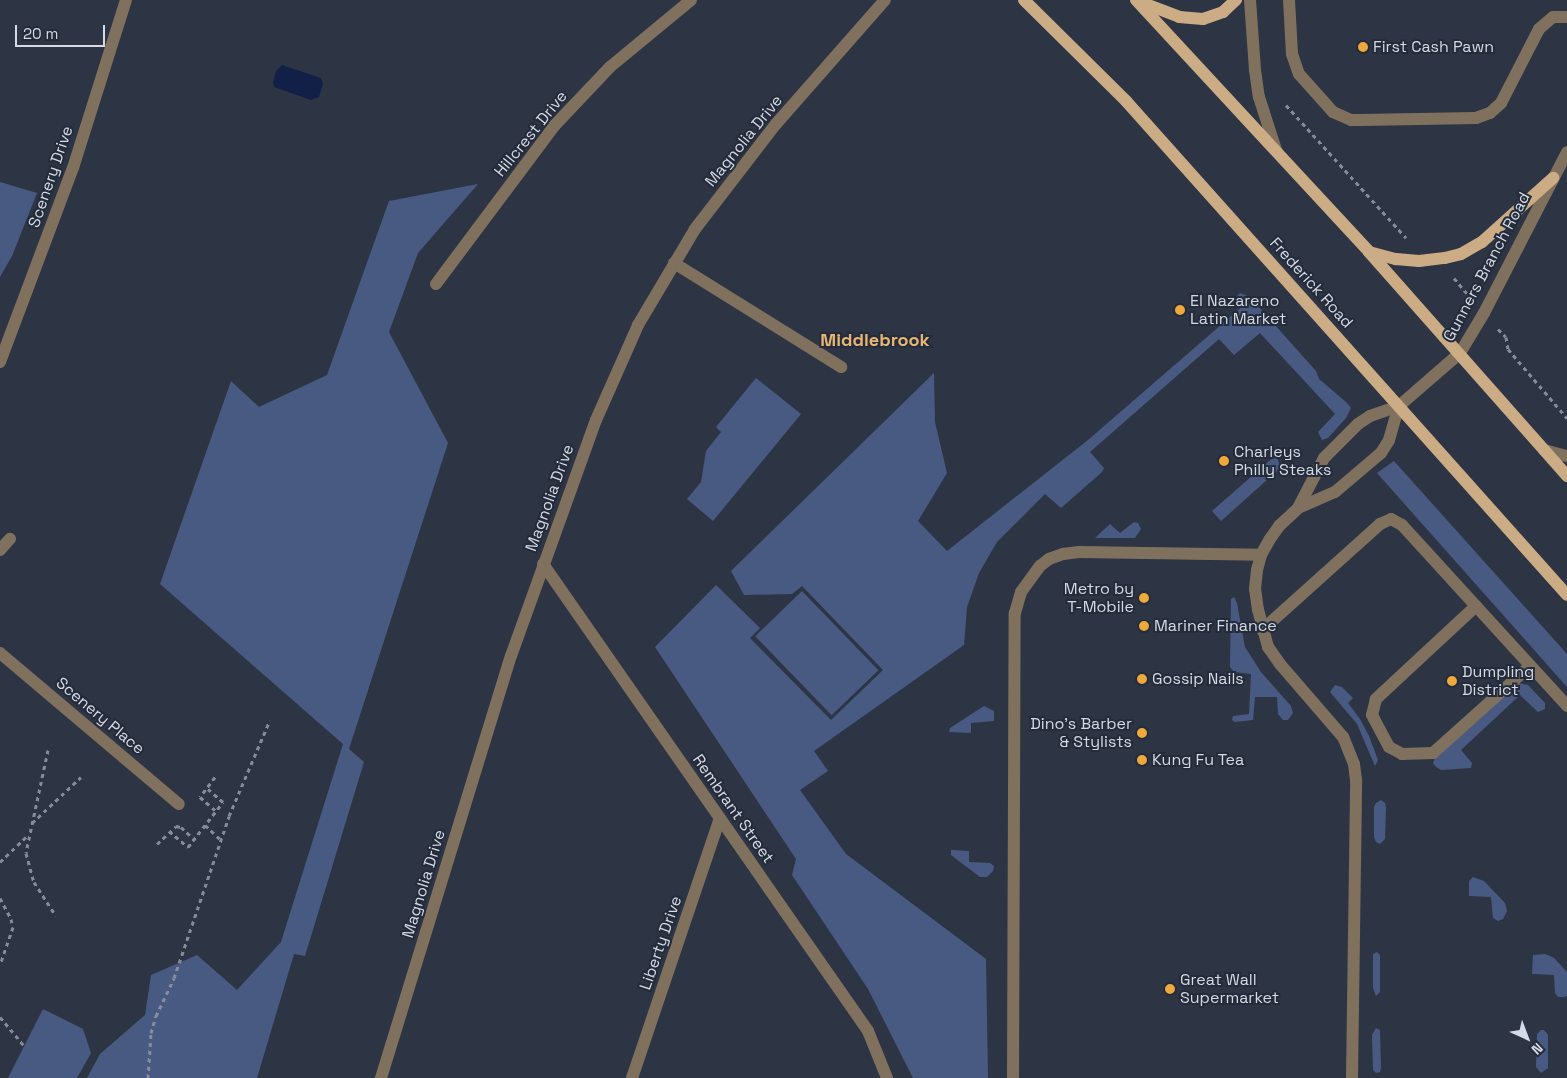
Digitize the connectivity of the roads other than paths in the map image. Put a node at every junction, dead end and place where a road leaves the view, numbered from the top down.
1 (126, 0) edge
2 (691, 0) edge
3 (885, 0) edge
4 (1024, 0) edge
5 (1137, 0) edge
6 (1236, 0) edge
7 (1250, 0) edge
8 (1288, 0) edge
9 (1567, 17) edge
10 (1276, 150) junction
11 (1567, 152) edge
12 (1563, 168) edge
13 (1553, 178) junction
14 (1369, 252) junction
15 (674, 263) junction
16 (436, 284) dead end
17 (1460, 354) junction
18 (0, 362) edge
19 (841, 367) dead end
20 (1399, 406) junction
21 (1544, 450) junction
22 (1567, 456) edge
23 (1567, 476) edge
24 (1298, 508) junction
25 (10, 539) dead end
26 (0, 550) edge
27 (1262, 555) junction
28 (543, 564) junction
29 (1567, 595) edge
30 (1476, 606) junction
31 (1262, 630) junction
32 (0, 653) edge
33 (1530, 666) junction
34 (1567, 706) edge
35 (179, 804) dead end
36 (720, 818) junction
37 (381, 1078) edge
38 (632, 1078) edge
39 (887, 1078) edge
40 (1013, 1078) edge
41 (1352, 1078) edge

1 - 18 street, Scenery Drive
2 - 16 street, Hillcrest Drive
3 - 15 street, Magnolia Drive
4 - 20 main road, Frederick Road
5 - 6 main road
5 - 10 main road
7 - 10 street
8 - 9 street
10 - 14 main road
11 - 12 street, Gunners Branch Road
12 - 13 street, Gunners Branch Road
13 - 14 main road
13 - 17 street, Gunners Branch Road
14 - 17 main road
15 - 19 street
15 - 28 street, Magnolia Drive
17 - 20 street, Gunners Branch Road
17 - 21 main road
20 - 24 street
20 - 24 street
20 - 29 main road, Frederick Road
21 - 22 street
21 - 23 main road
24 - 27 street
25 - 26 street
27 - 31 street
27 - 40 street
28 - 36 street, Rembrant Street
28 - 37 street, Magnolia Drive
30 - 31 street
30 - 33 street
30 - 33 street
31 - 41 street
32 - 35 street, Scenery Place
33 - 34 street
36 - 38 street, Liberty Drive
36 - 39 street, Rembrant Street

